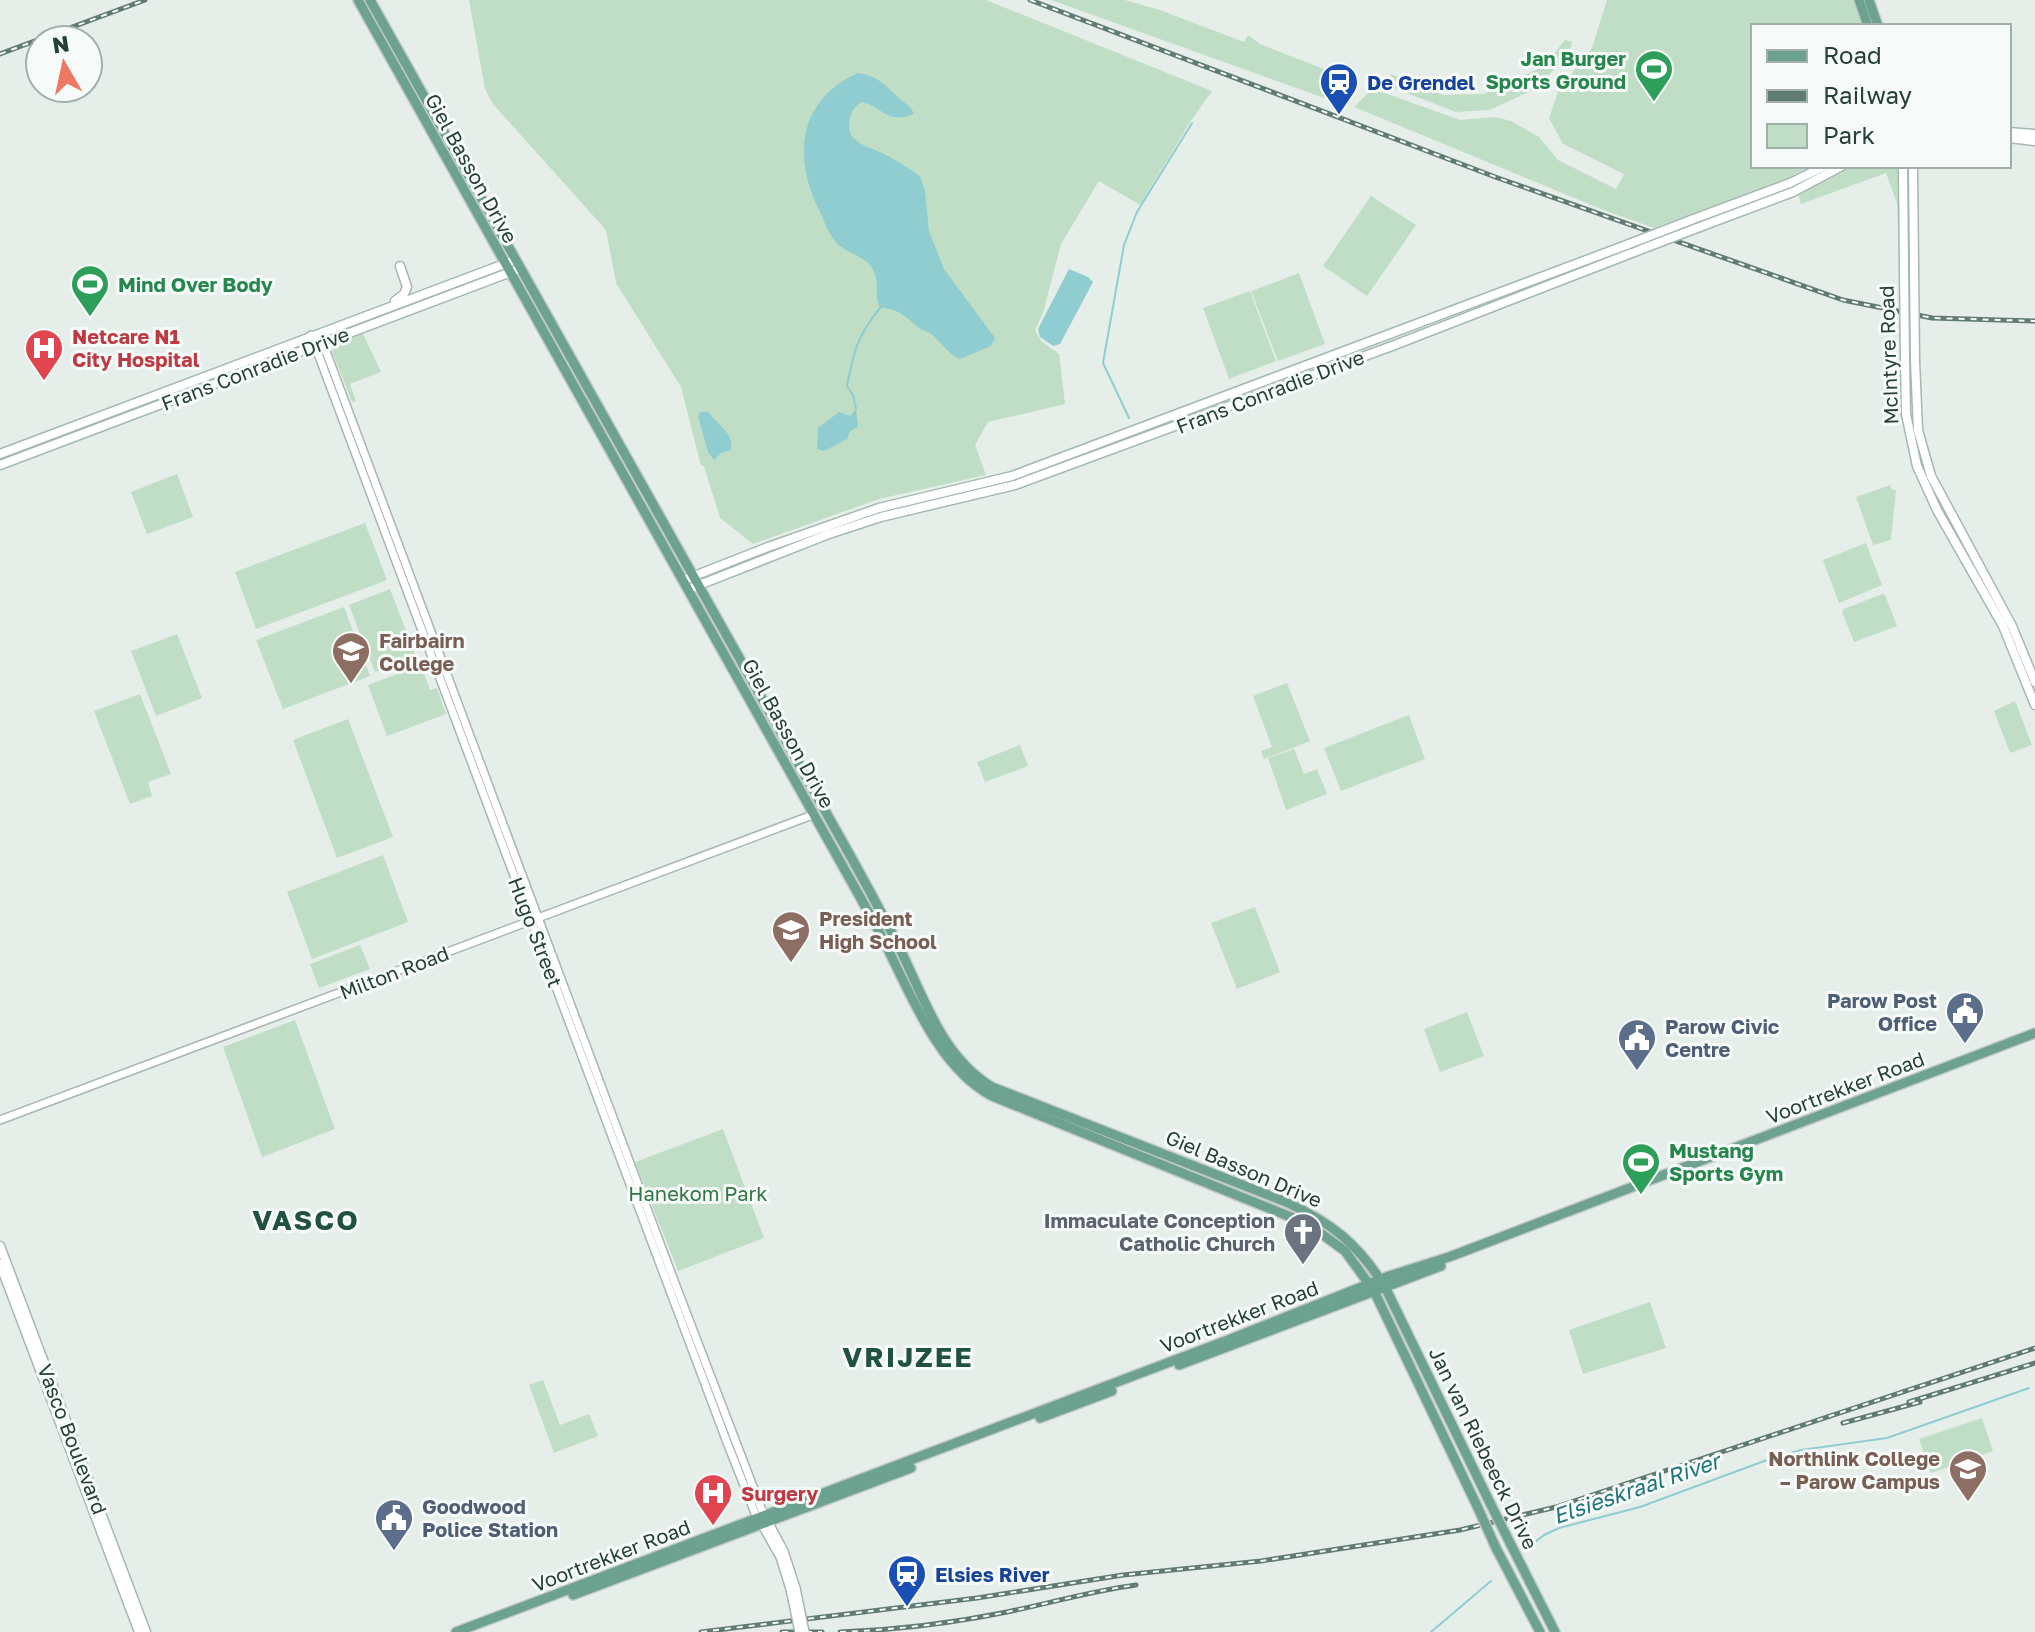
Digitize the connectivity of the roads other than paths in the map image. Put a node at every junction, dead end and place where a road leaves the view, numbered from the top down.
1 (358, 0) edge
2 (370, 0) edge
3 (1859, 0) edge
4 (1869, 0) edge
5 (1867, 24) edge
6 (1877, 24) edge
7 (2011, 132) edge
8 (2035, 134) edge
9 (2011, 138) edge
10 (2035, 141) edge
11 (1821, 168) edge
12 (1838, 168) edge
13 (1903, 168) edge
14 (1913, 168) edge
15 (400, 266) dead end
16 (512, 266) junction
17 (1909, 267) junction
18 (381, 310) junction
19 (315, 334) junction
20 (319, 344) junction
21 (1910, 361) junction
22 (0, 454) edge
23 (0, 465) edge
24 (692, 582) junction
25 (2035, 682) edge
26 (2035, 705) edge
27 (823, 806) junction
28 (812, 812) junction
29 (535, 920) junction
30 (2035, 1036) edge
31 (0, 1120) edge
32 (0, 1246) edge
33 (0, 1264) edge
34 (1422, 1273) junction
35 (1378, 1285) junction
36 (1395, 1308) junction
37 (763, 1520) junction
38 (630, 1570) junction
39 (139, 1632) edge
40 (146, 1632) edge
41 (456, 1632) edge
42 (473, 1632) edge
43 (802, 1632) edge
44 (1540, 1632) edge
45 (1555, 1632) edge

1 - 16 main road, Giel Basson Drive
2 - 16 main road, Giel Basson Drive
3 - 5 main road
4 - 6 main road
7 - 8 main road
9 - 10 main road
11 - 24 main road, Frans Conradie Drive, bridge
12 - 24 main road, Frans Conradie Drive, bridge
13 - 17 main road, McIntyre Road
14 - 17 main road, McIntyre Road
15 - 18 main road
16 - 18 main road, Frans Conradie Drive
16 - 20 main road, Frans Conradie Drive
16 - 24 main road, Giel Basson Drive
17 - 21 main road, McIntyre Road, bridge
18 - 19 main road, Frans Conradie Drive
19 - 20 street, Hugo Street
19 - 22 main road, Frans Conradie Drive
20 - 23 main road, Frans Conradie Drive
20 - 29 street, Hugo Street
21 - 25 main road, McIntyre Road
21 - 26 main road, McIntyre Road
24 - 27 main road, Giel Basson Drive
24 - 28 main road, Giel Basson Drive
27 - 28 street, Milton Road
27 - 35 main road, Giel Basson Drive
28 - 29 street, Milton Road
28 - 35 main road, Giel Basson Drive
29 - 31 street, Milton Road
29 - 37 street, Hugo Street
30 - 34 main road, Voortrekker Road
30 - 35 main road, Voortrekker Road
32 - 40 main road, Vasco Boulevard
33 - 39 main road, Vasco Boulevard
34 - 35 main road, Voortrekker Road
34 - 36 main road
35 - 36 main road, Jan van Riebeeck Drive
35 - 37 main road, Voortrekker Road
35 - 44 main road, Jan van Riebeeck Drive, bridge
36 - 45 main road, Jan van Riebeeck Drive, bridge
37 - 38 main road, Voortrekker Road
37 - 43 street, Hugo Street, bridge
38 - 41 main road, Voortrekker Road
38 - 42 main road, Voortrekker Road

